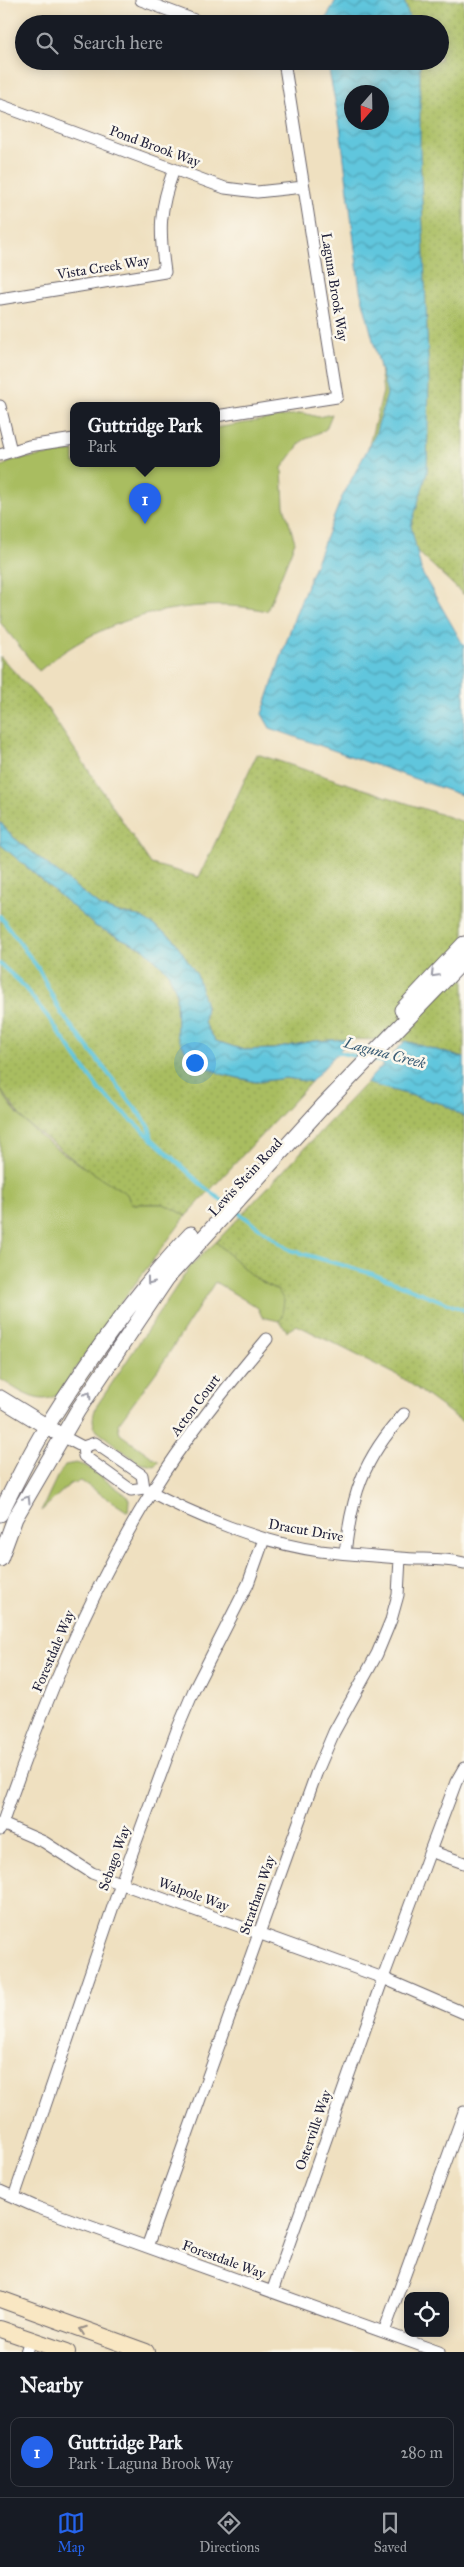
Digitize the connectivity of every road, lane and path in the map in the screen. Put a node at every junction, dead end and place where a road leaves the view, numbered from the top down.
1 (141, 0) edge
2 (181, 15) edge
3 (285, 70) edge
4 (0, 105) edge
5 (174, 169) junction
6 (304, 187) junction
7 (0, 299) edge
8 (0, 406) edge
9 (220, 415) edge
10 (70, 440) edge
11 (6, 453) edge
12 (464, 944) edge
13 (464, 960) edge
14 (409, 1009) junction
15 (186, 1247) junction
16 (267, 1338) dead end
17 (0, 1398) edge
18 (404, 1414) dead end
19 (46, 1427) junction
20 (64, 1437) junction
21 (83, 1446) junction
22 (148, 1490) junction
23 (0, 1514) edge
24 (264, 1539) junction
25 (345, 1553) junction
26 (400, 1558) junction
27 (0, 1559) edge
28 (464, 1563) edge
29 (464, 1768) edge
30 (1, 1826) edge
31 (430, 1850) junction
32 (464, 1863) edge
33 (121, 1883) junction
34 (259, 1933) junction
35 (382, 1978) junction
36 (464, 2013) edge
37 (464, 2112) edge
38 (0, 2191) edge
39 (14, 2196) junction
40 (148, 2247) junction
41 (272, 2292) junction
42 (0, 2300) edge
43 (0, 2329) edge
44 (384, 2332) junction
45 (28, 2346) edge
46 (66, 2352) edge
47 (146, 2352) edge
48 (439, 2352) edge

1 - 2 street
3 - 6 street, Laguna Brook Way
4 - 5 street, Pond Brook Way
5 - 6 street, Pond Brook Way
5 - 7 street, Vista Creek Way
6 - 9 street, Laguna Brook Way
8 - 11 street
10 - 11 street
12 -> 14 street, Lewis Stein Road
13 - 14 street, Lewis Stein Road
14 - 15 street, Lewis Stein Road
15 -> 19 street, Lewis Stein Road
20 -> 15 street, Lewis Stein Road
16 - 22 street, Acton Court
17 - 19 street
18 - 25 street
19 - 20 street
19 - 23 street, Lewis Stein Road
20 - 21 street
27 -> 20 street, Lewis Stein Road
21 - 22 street, Dracut Drive
21 - 22 street
22 - 24 street, Dracut Drive
22 - 30 street, Forestdale Way
24 - 25 street, Dracut Drive
24 - 33 street, Sebago Way
25 - 26 street, Dracut Drive
26 - 28 street, Dracut Drive
26 - 34 street, Stratham Way
29 - 31 street
30 - 33 street, Walpole Way
31 - 32 street
31 - 35 street
33 - 34 street, Walpole Way
33 - 39 street, Sebago Way
34 - 35 street, Walpole Way
34 - 40 street, Stratham Way
35 - 36 street, Walpole Way
35 - 41 street, Osterville Way
37 - 44 street
38 - 39 street, Forestdale Way
39 - 40 street, Forestdale Way
40 - 41 street, Forestdale Way
41 - 44 street, Forestdale Way
47 -> 42 main road
43 - 45 main road
44 - 48 street, Forestdale Way
45 - 46 main road

